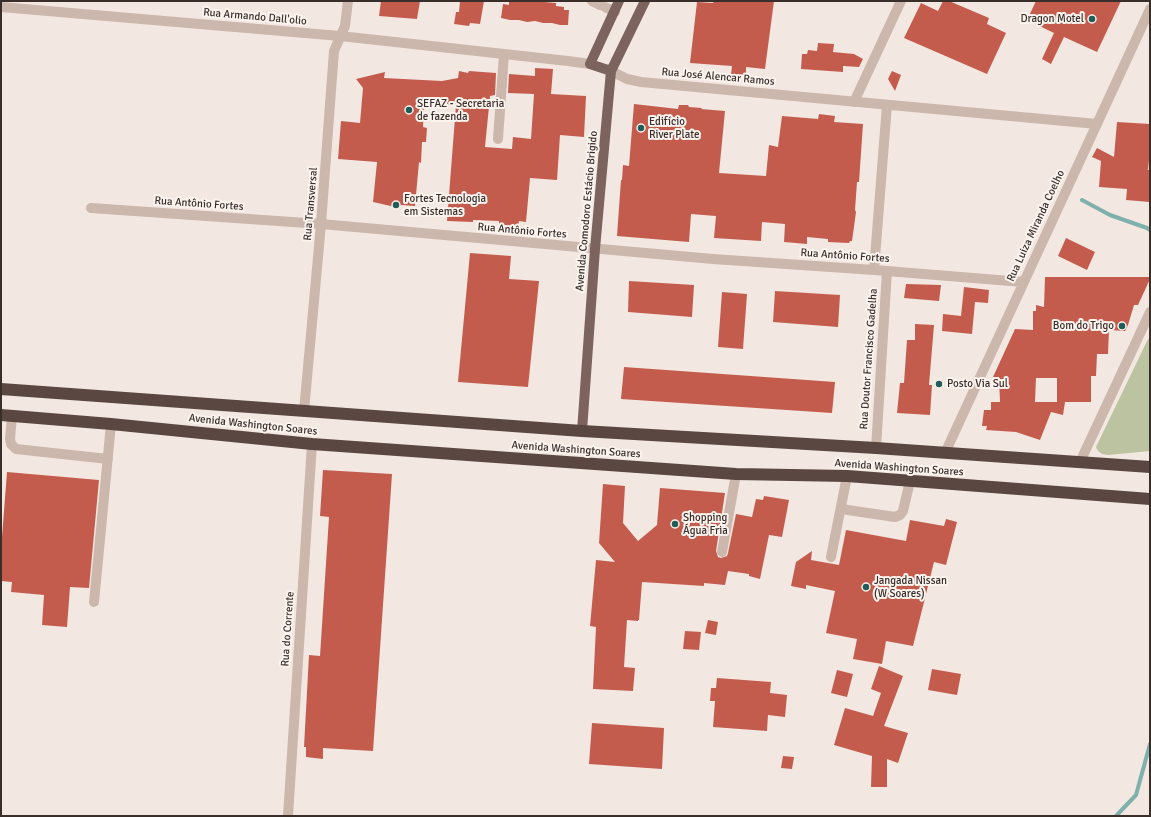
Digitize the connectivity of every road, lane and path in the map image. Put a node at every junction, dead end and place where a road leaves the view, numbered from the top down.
1 (348, 1) edge
2 (619, 1) edge
3 (645, 1) edge
4 (901, 1) edge
5 (599, 4) edge
6 (1, 7) edge
7 (1150, 9) edge
8 (614, 12) junction
9 (340, 36) junction
10 (504, 54) junction
11 (590, 64) junction
12 (611, 71) junction
13 (854, 102) junction
14 (887, 105) junction
15 (1096, 124) junction
16 (498, 139) dead end
17 (91, 208) dead end
18 (321, 224) junction
19 (594, 249) junction
20 (874, 270) junction
21 (887, 271) junction
22 (1023, 282) junction
23 (1150, 312) edge
24 (1, 389) edge
25 (304, 411) junction
26 (7, 415) edge
27 (112, 424) junction
28 (582, 431) junction
29 (312, 444) junction
30 (876, 448) junction
31 (945, 453) junction
32 (108, 460) junction
33 (1080, 462) junction
34 (1150, 468) edge
35 (736, 474) junction
36 (847, 476) junction
37 (910, 481) junction
38 (1150, 499) edge
39 (841, 509) junction
40 (722, 552) dead end
41 (831, 557) dead end
42 (94, 602) dead end
43 (288, 816) edge

1 - 9 street, Rua Transversal
2 - 8 main road
3 - 12 main road, Avenida Comodoro Estácio Brigido
4 - 13 street
5 - 8 street
6 - 9 street, Rua Armando Dall'olio
7 - 15 street, Rua Luiza Miranda Coelho
8 - 11 main road
9 - 10 street, Rua José Alencar Ramos
9 - 18 street, Rua Transversal
10 - 11 street, Rua José Alencar Ramos
10 - 16 street
11 - 12 main road, Rua José Alencar Ramos
12 - 13 street, Rua José Alencar Ramos
12 - 19 main road, Avenida Comodoro Estácio Brigido
13 - 14 street, Rua José Alencar Ramos
14 - 15 street, Rua José Alencar Ramos
14 - 20 street
15 - 22 street, Rua Luiza Miranda Coelho
17 - 18 street, Rua Antônio Fortes
18 - 19 street, Rua Antônio Fortes
18 - 25 street, Rua Transversal
19 - 20 street, Rua Antônio Fortes
19 - 28 main road, Avenida Comodoro Estácio Brigido
20 - 21 street, Rua Antônio Fortes
21 - 22 street, Rua Antônio Fortes
21 - 30 street, Rua Doutor Francisco Gadelha
22 - 31 street, Rua Luiza Miranda Coelho
23 - 33 street
24 - 25 highway, Avenida Washington Soares
25 - 28 highway, Avenida Washington Soares
26 - 27 highway, Avenida Washington Soares
26 - 32 street
27 - 29 highway, Avenida Washington Soares
27 - 32 street
28 - 30 highway, Avenida Washington Soares
29 - 35 highway, Avenida Washington Soares
29 - 43 street, Rua do Corrente
30 - 31 highway, Avenida Washington Soares
31 - 33 highway, Avenida Washington Soares
32 - 42 street
33 - 34 highway, Avenida Washington Soares
35 - 36 highway, Avenida Washington Soares
35 - 40 street
36 - 37 highway, Avenida Washington Soares
36 - 39 street
37 - 38 highway, Avenida Washington Soares
37 - 39 street
39 - 41 street

